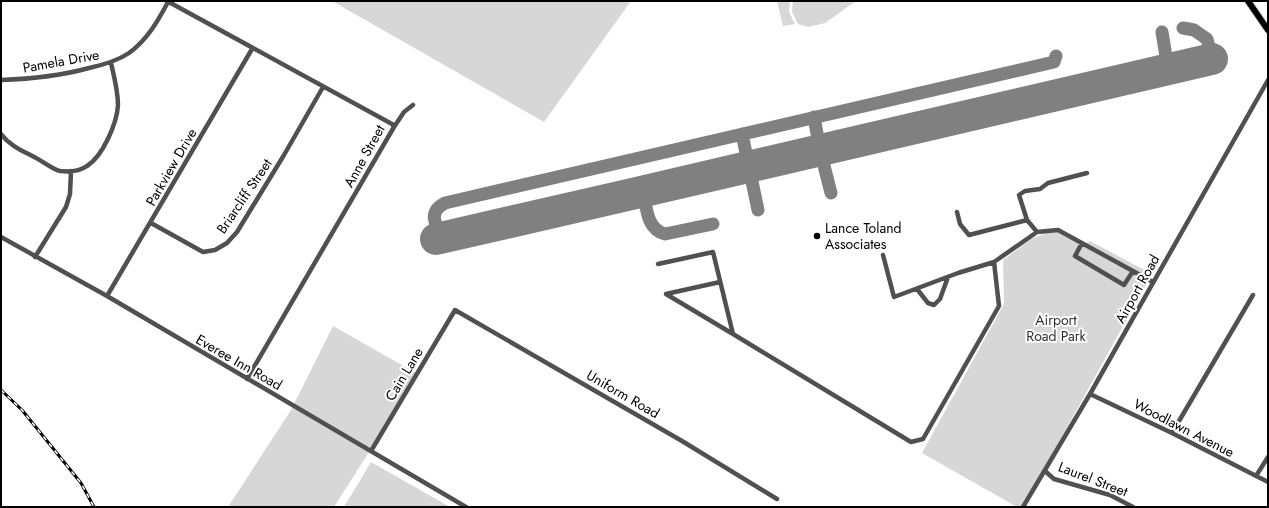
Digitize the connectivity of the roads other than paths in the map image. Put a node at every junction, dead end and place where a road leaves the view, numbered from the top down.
1 (167, 1) edge
2 (1248, 1) edge
3 (1268, 30) edge
4 (252, 49) junction
5 (111, 63) junction
6 (1, 80) edge
7 (1268, 80) edge
8 (323, 87) junction
9 (413, 105) dead end
10 (394, 127) junction
11 (1, 134) edge
12 (70, 171) junction
13 (1087, 173) dead end
14 (957, 212) dead end
15 (1027, 220) junction
16 (151, 223) junction
17 (1037, 232) junction
18 (1, 237) edge
19 (1082, 243) junction
20 (883, 255) dead end
21 (35, 258) junction
22 (994, 262) junction
23 (658, 264) dead end
24 (1133, 271) junction
25 (948, 277) junction
26 (720, 282) junction
27 (1153, 282) junction
28 (917, 289) junction
29 (1253, 295) dead end
30 (107, 296) junction
31 (457, 311) joint
32 (732, 334) junction
33 (247, 379) junction
34 (1090, 394) junction
35 (1172, 433) junction
36 (371, 451) junction
37 (1268, 457) edge
38 (1045, 471) junction
39 (1256, 476) junction
40 (1268, 482) edge
41 (777, 499) dead end
42 (466, 507) edge
43 (1023, 507) edge
44 (1133, 507) edge

1 - 4 street, Anne Street
1 - 5 street, Pamela Drive
2 - 3 main road
4 - 8 street, Anne Street
4 - 16 street, Parkview Drive
5 - 6 street, Pamela Drive
5 - 12 street
7 - 27 street, Airport Road
8 - 10 street, Anne Street
8 - 16 street, Briarcliff Street
9 - 10 street
10 - 33 street, Anne Street
11 - 12 street
12 - 21 street
13 - 15 street
14 - 15 street
15 - 17 street
16 - 30 street, Parkview Drive
17 - 19 street
17 - 22 street
18 - 21 street, Everee Inn Road
19 - 24 street
19 - 24 street
20 - 28 street
21 - 30 street, Everee Inn Road
22 - 25 street
22 - 32 street
23 - 26 street
24 - 27 street
25 - 28 street
25 - 28 street
26 - 32 street
26 - 32 street
27 - 34 street, Airport Road
29 - 35 street
30 - 33 street, Everee Inn Road
31 - 36 street, Cain Lane
31 - 41 street, Uniform Road
33 - 36 street, Everee Inn Road
34 - 35 street, Woodlawn Avenue
34 - 38 street, Airport Road
35 - 39 street, Woodlawn Avenue
36 - 42 street, Everee Inn Road
37 - 39 street
38 - 43 street, Airport Road
38 - 44 street, Laurel Street
39 - 40 street, Woodlawn Avenue

